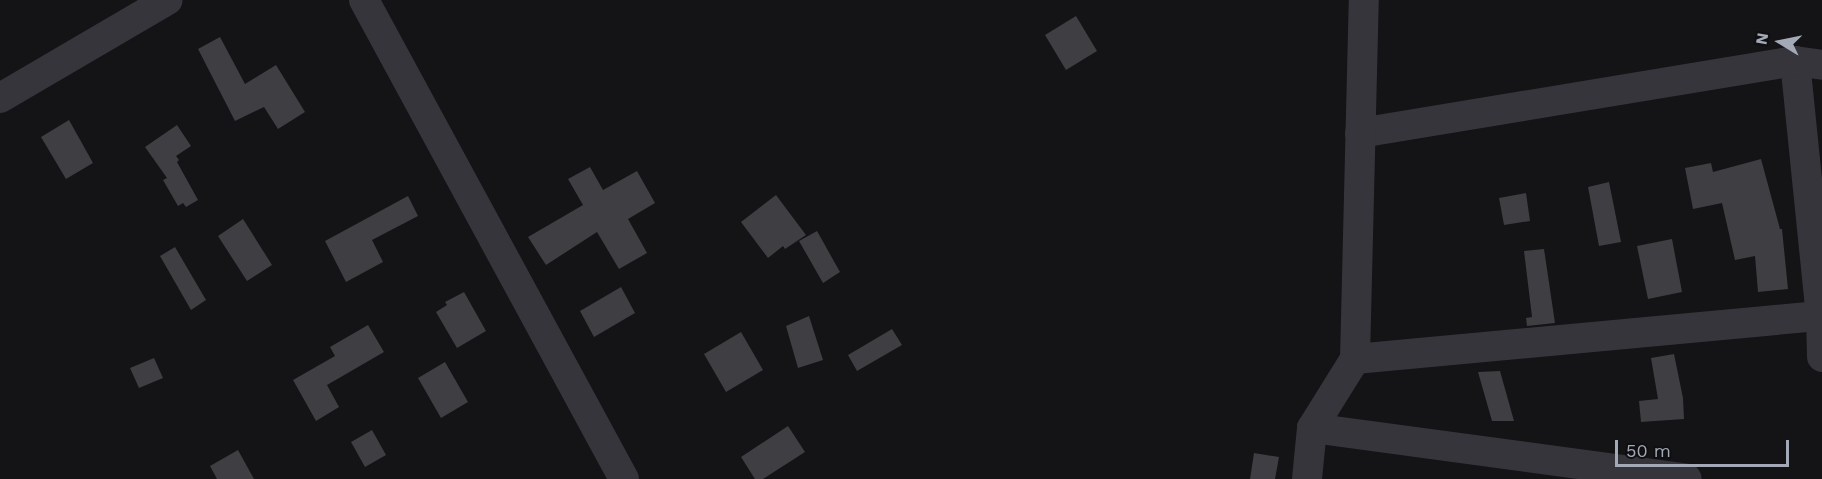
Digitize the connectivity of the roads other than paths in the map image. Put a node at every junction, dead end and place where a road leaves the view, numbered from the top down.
1 (168, 0) edge
2 (364, 0) edge
3 (1364, 0) edge
4 (1808, 63) edge
5 (0, 98) edge
6 (1360, 133) junction
7 (1821, 316) edge
8 (1822, 357) edge
9 (1355, 359) junction
10 (1312, 428) junction
11 (624, 479) edge
12 (1307, 479) edge
13 (1687, 479) edge

1 - 5 street
2 - 11 street
3 - 6 street
4 - 6 street
4 - 7 street
6 - 9 street
7 - 8 street
7 - 9 street
9 - 10 street
10 - 12 street
10 - 13 street

